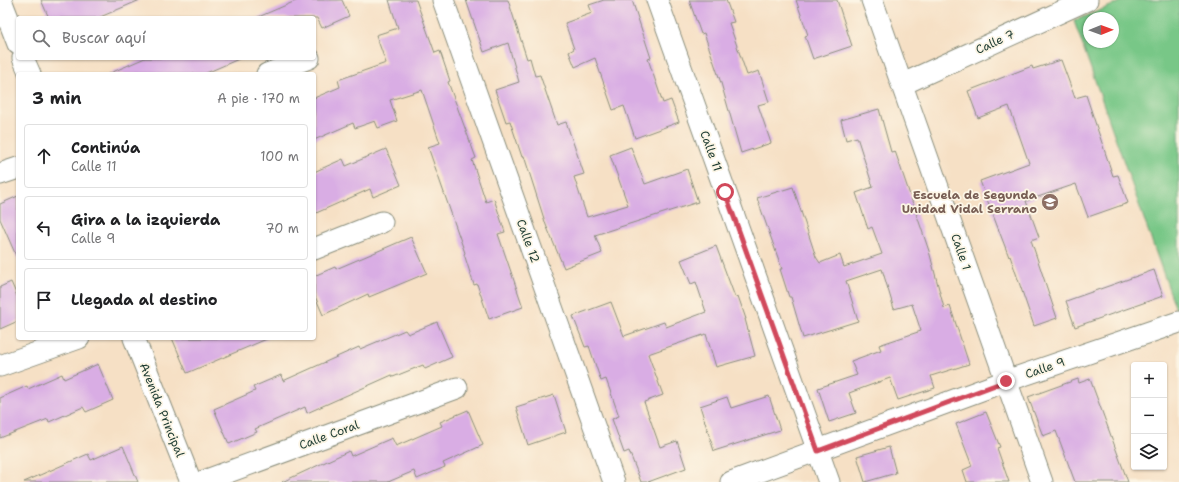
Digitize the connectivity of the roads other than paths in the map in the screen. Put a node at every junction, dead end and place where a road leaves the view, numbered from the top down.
1 (1, 0) edge
2 (443, 0) edge
3 (657, 0) edge
4 (872, 0) edge
5 (1086, 0) edge
6 (16, 39) edge
7 (24, 60) edge
8 (304, 60) edge
9 (29, 72) edge
10 (272, 72) edge
11 (903, 84) junction
12 (16, 169) edge
13 (0, 174) edge
14 (382, 222) dead end
15 (316, 248) edge
16 (1179, 322) edge
17 (73, 340) edge
18 (135, 340) edge
19 (0, 366) edge
20 (1006, 381) junction
21 (457, 388) dead end
22 (818, 451) junction
23 (191, 482) edge
24 (201, 482) edge
25 (614, 482) edge
26 (731, 482) edge
27 (829, 482) edge
28 (1042, 482) edge

1 - 6 street
2 - 25 street, Calle 12
3 - 22 street, Calle 11
4 - 11 street, Calle 1
5 - 11 street, Calle 7
7 - 9 street
8 - 10 street
11 - 20 street, Calle 1
12 - 13 street
14 - 15 street
16 - 20 street, Calle 9
17 - 19 street
18 - 23 street, Avenida Principal
20 - 22 street, Calle 9
20 - 28 street, Calle 1
21 - 24 street, Calle Coral
22 - 26 street, Calle 9
22 - 27 street, Calle 11

